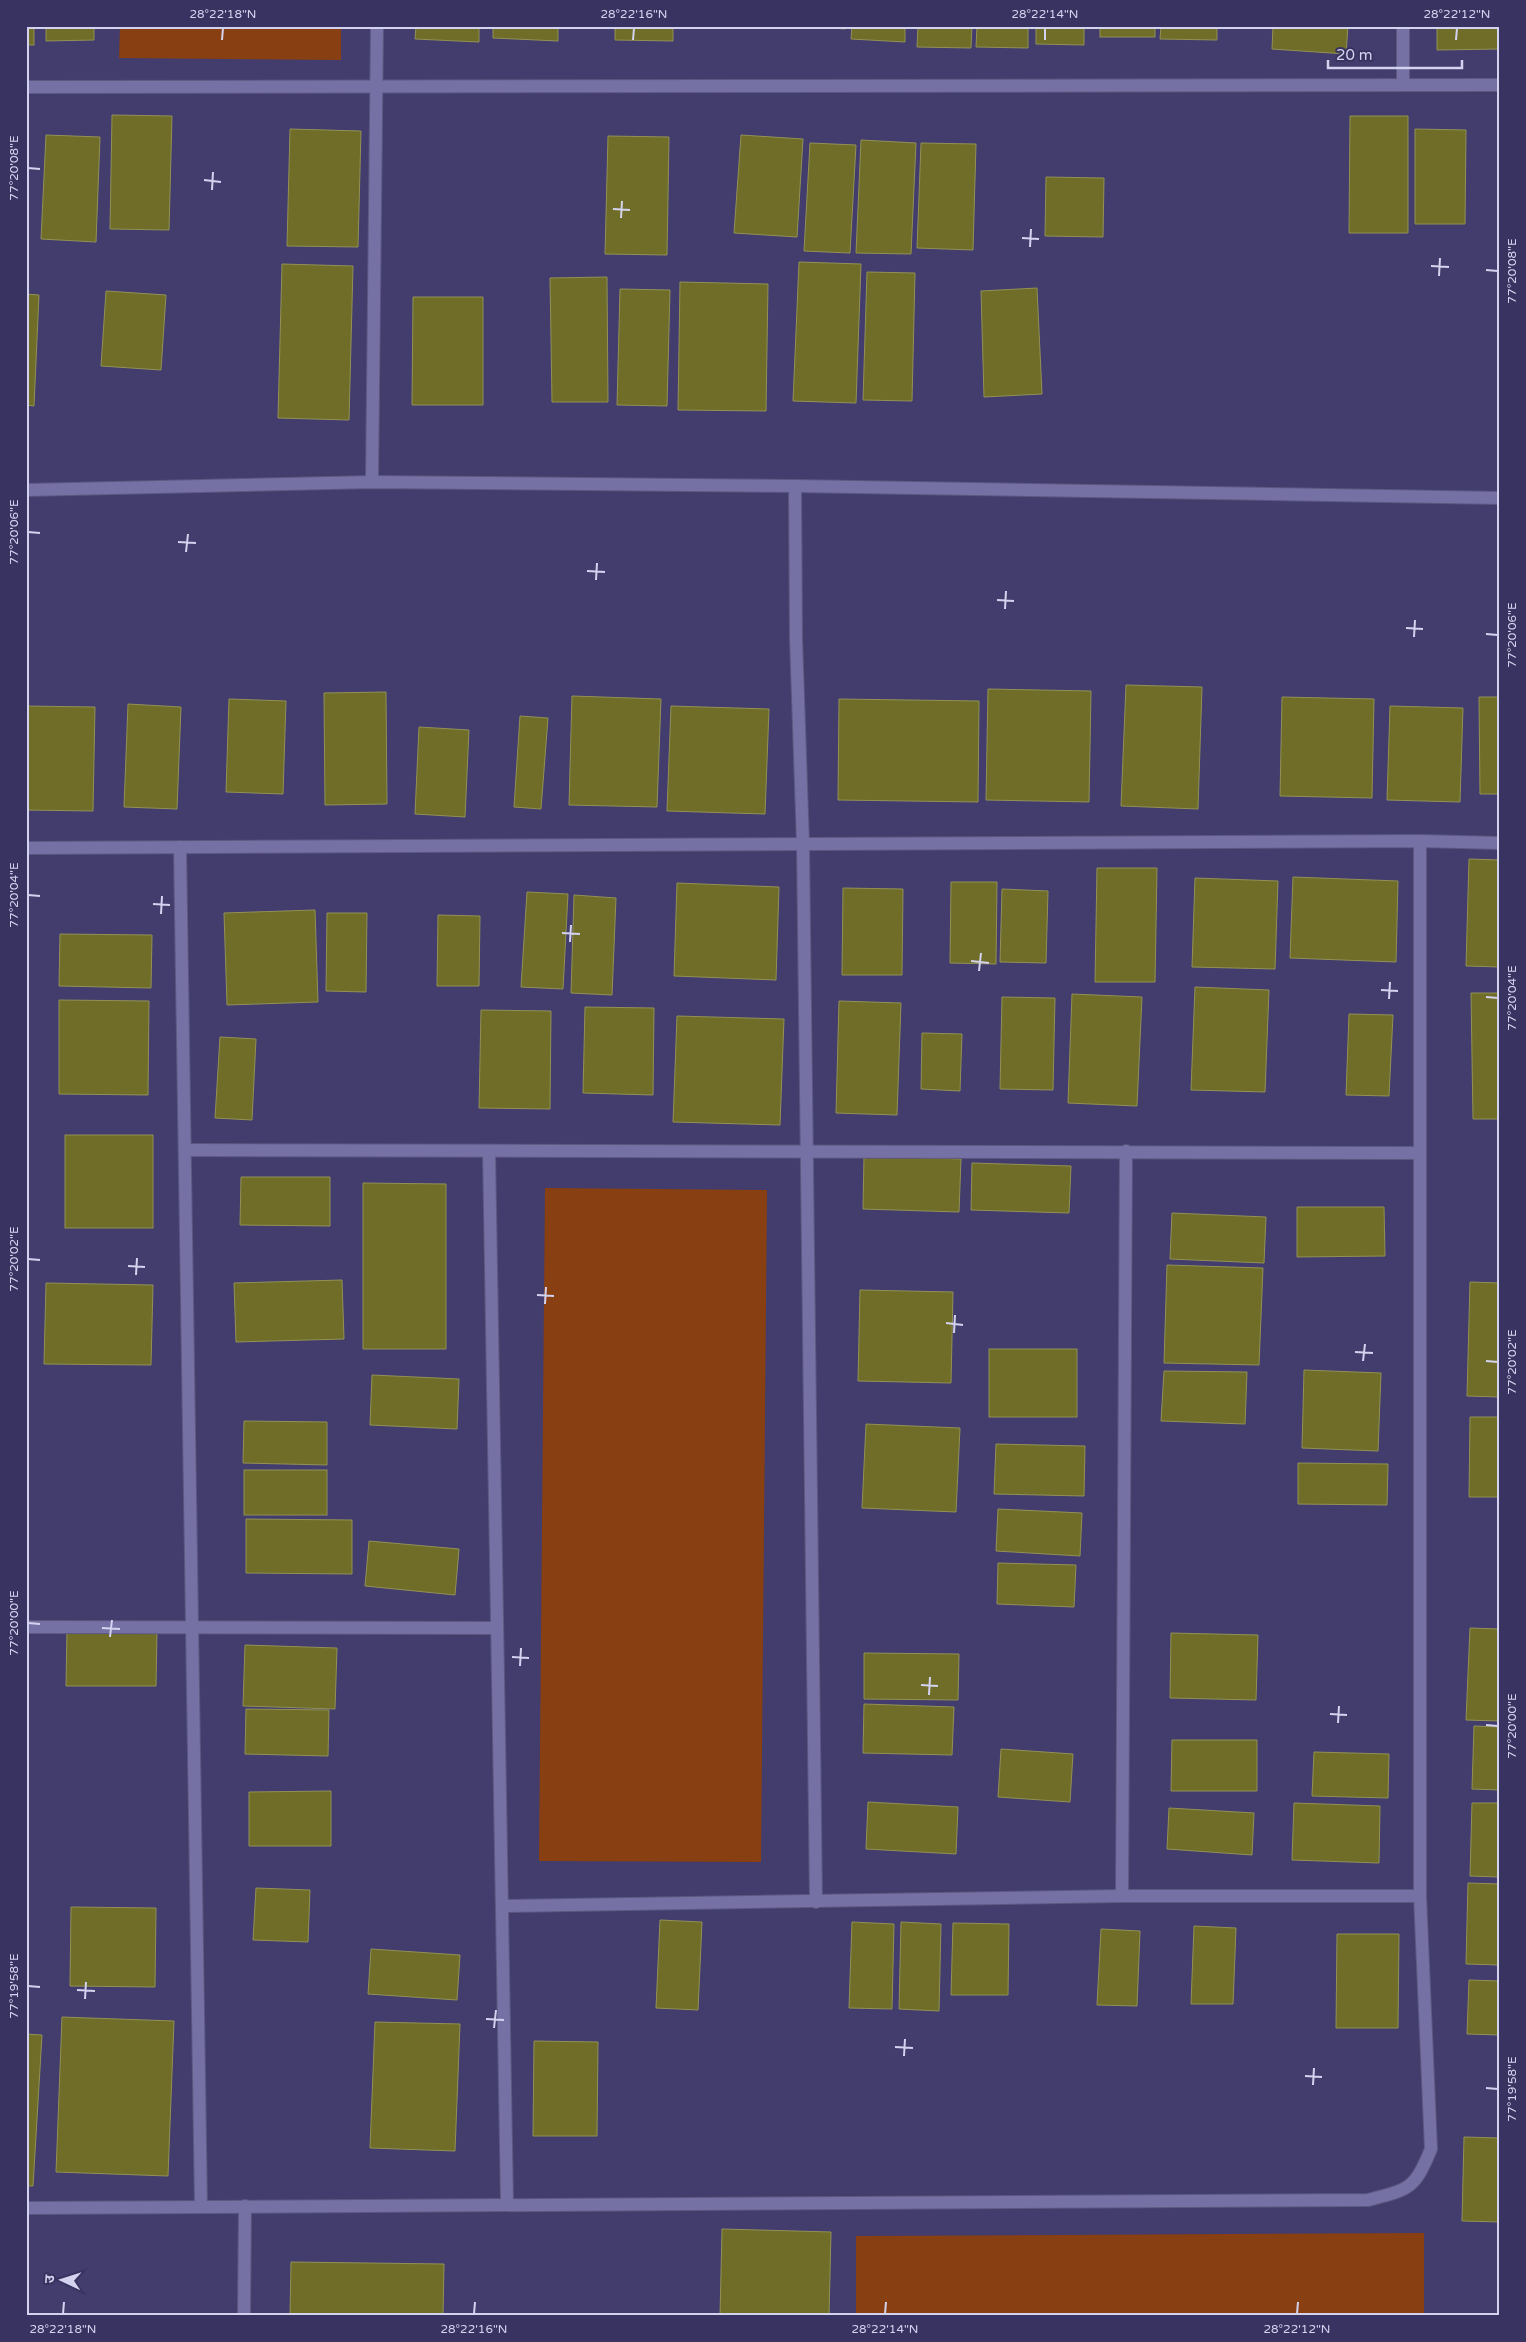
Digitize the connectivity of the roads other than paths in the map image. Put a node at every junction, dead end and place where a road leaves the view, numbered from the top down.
1 (377, 26) edge
2 (1403, 26) edge
3 (1403, 83) junction
4 (1500, 85) edge
5 (377, 86) junction
6 (26, 87) edge
7 (372, 482) junction
8 (795, 486) junction
9 (26, 490) edge
10 (1500, 498) edge
11 (1420, 841) junction
12 (1500, 843) edge
13 (803, 844) junction
14 (26, 848) edge
15 (180, 848) junction
16 (185, 1150) junction
17 (489, 1150) junction
18 (807, 1150) junction
19 (1126, 1151) junction
20 (1420, 1153) junction
21 (26, 1627) edge
22 (191, 1627) junction
23 (497, 1628) junction
24 (1122, 1896) junction
25 (1420, 1896) junction
26 (816, 1902) junction
27 (502, 1906) junction
28 (506, 2204) junction
29 (245, 2206) junction
30 (201, 2207) junction
31 (26, 2208) edge
32 (244, 2316) edge

1 - 5 street
2 - 3 street
3 - 4 street
3 - 5 street
5 - 6 street
5 - 7 street
7 - 8 street
7 - 9 street
8 - 10 street
8 - 13 street
11 - 12 street
11 - 13 street
11 - 20 street
13 - 15 street
13 - 18 street
14 - 15 street
15 - 16 street
16 - 17 street
16 - 22 street
17 - 18 street
17 - 23 street
18 - 19 street
18 - 26 street
19 - 20 street
19 - 24 street
20 - 25 street
21 - 22 street
22 - 23 street
22 - 30 street
23 - 27 street
24 - 25 street
24 - 26 street
25 - 28 street
26 - 27 street
27 - 28 street
28 - 29 street
29 - 30 street
29 - 32 street
30 - 31 street

